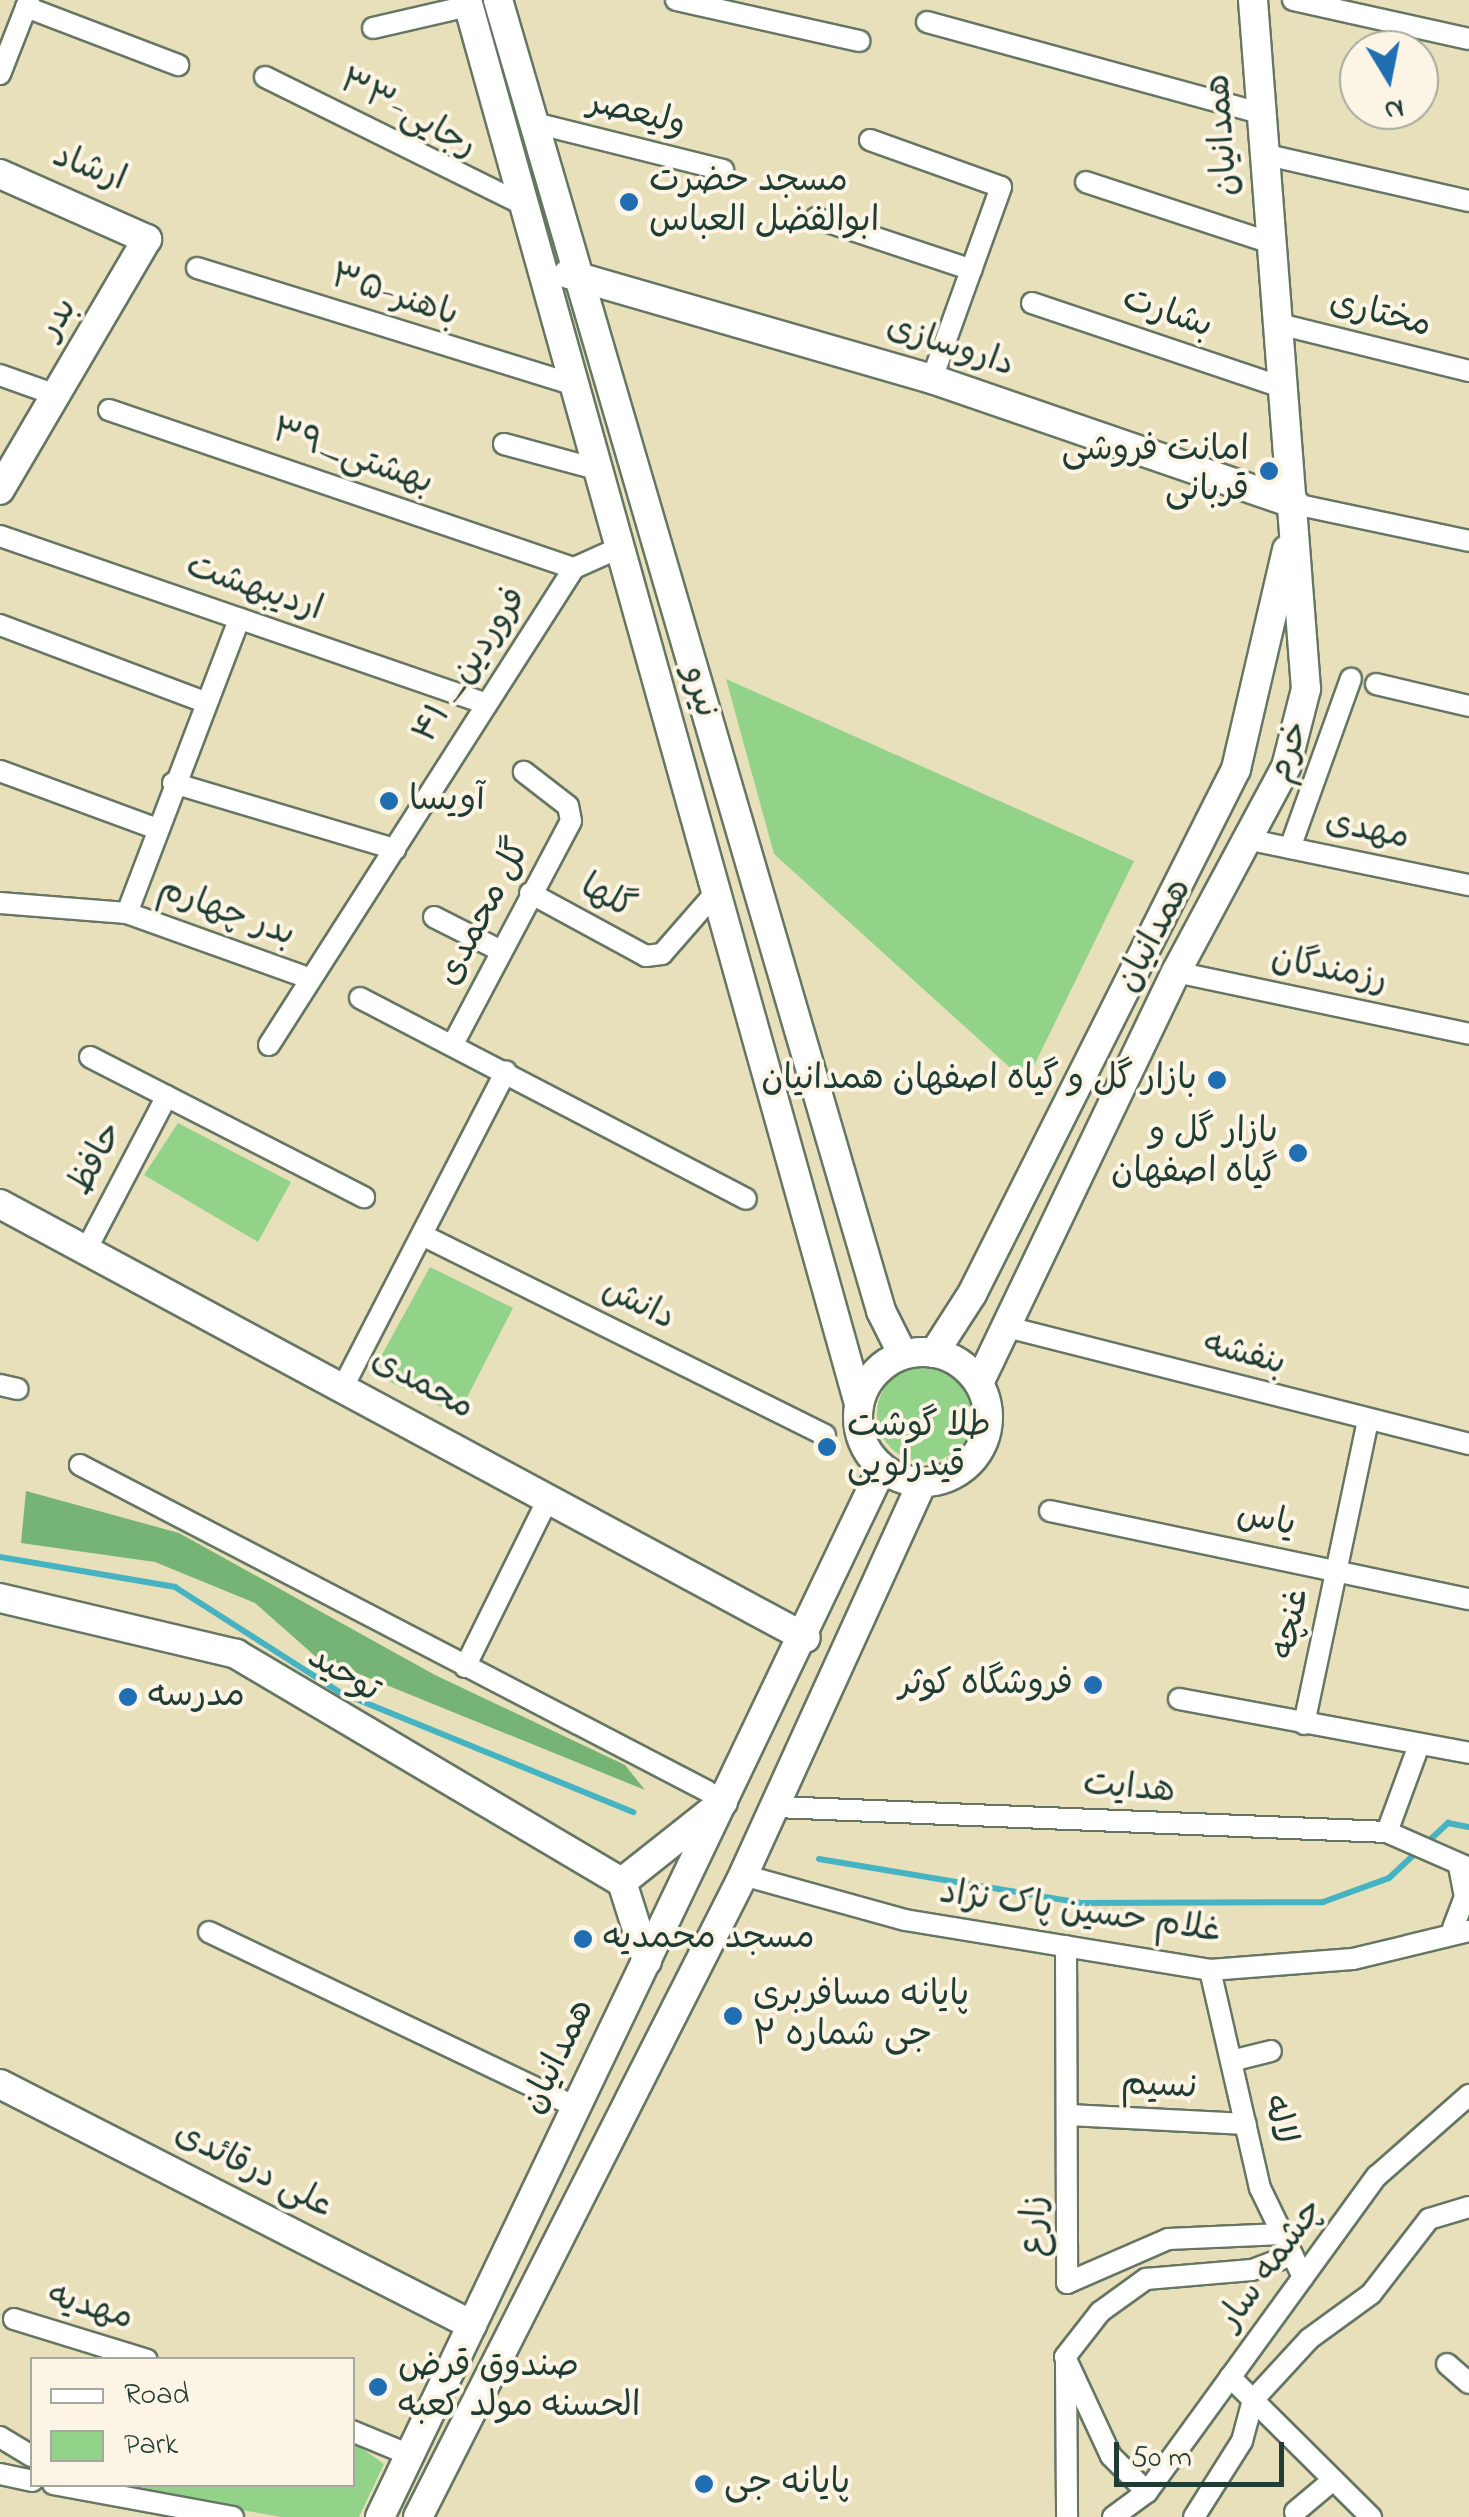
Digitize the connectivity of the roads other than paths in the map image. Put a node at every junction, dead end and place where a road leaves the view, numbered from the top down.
1 (498, 0) edge
2 (676, 0) edge
3 (1253, 0) edge
4 (1292, 0) edge
5 (468, 3) edge
6 (28, 4) edge
7 (927, 22) dead end
8 (372, 28) dead end
9 (1469, 40) edge
10 (859, 41) dead end
11 (178, 65) dead end
12 (0, 74) edge
13 (264, 77) dead end
14 (1260, 113) junction
15 (534, 123) junction
16 (870, 140) dead end
17 (1263, 154) junction
18 (723, 170) dead end
19 (0, 174) edge
20 (1086, 182) dead end
21 (1469, 201) edge
22 (522, 204) junction
23 (816, 218) dead end
24 (147, 239) joint
25 (1269, 242) junction
26 (197, 268) dead end
27 (972, 270) junction
28 (579, 272) junction
29 (542, 278) junction
30 (1032, 303) dead end
31 (1275, 322) junction
32 (1469, 371) edge
33 (0, 375) edge
34 (932, 379) junction
35 (572, 384) junction
36 (1282, 387) junction
37 (56, 395) junction
38 (109, 410) dead end
39 (504, 444) dead end
40 (596, 468) junction
41 (0, 490) edge
42 (1295, 504) junction
43 (0, 536) edge
44 (1469, 541) edge
45 (619, 548) junction
46 (574, 568) junction
47 (239, 619) junction
48 (0, 626) edge
49 (1351, 679) dead end
50 (1376, 684) dead end
51 (200, 700) junction
52 (486, 704) junction
53 (1469, 706) edge
54 (0, 771) edge
55 (524, 772) dead end
56 (173, 783) junction
57 (158, 829) junction
58 (1251, 840) junction
59 (1290, 848) junction
60 (395, 849) junction
61 (1469, 885) edge
62 (716, 892) junction
63 (530, 893) junction
64 (0, 903) edge
65 (127, 913) junction
66 (434, 917) dead end
67 (501, 951) junction
68 (1176, 972) junction
69 (309, 978) junction
70 (360, 998) dead end
71 (1469, 1034) edge
72 (454, 1044) junction
73 (269, 1045) dead end
74 (90, 1057) dead end
75 (506, 1070) junction
76 (166, 1096) junction
77 (364, 1196) dead end
78 (746, 1200) dead end
79 (0, 1204) edge
80 (422, 1234) junction
81 (85, 1252) junction
82 (881, 1310) junction
83 (838, 1320) junction
84 (1003, 1326) junction
85 (934, 1353) junction
86 (903, 1355) junction
87 (979, 1383) junction
88 (344, 1385) junction
89 (859, 1404) junction
90 (1368, 1421) junction
91 (825, 1435) dead end
92 (1469, 1444) edge
93 (80, 1465) dead end
94 (882, 1468) junction
95 (922, 1482) junction
96 (549, 1497) junction
97 (1050, 1511) dead end
98 (1337, 1568) junction
99 (0, 1598) edge
100 (1469, 1599) edge
101 (806, 1638) junction
102 (465, 1667) junction
103 (1179, 1700) dead end
104 (1304, 1724) junction
105 (1418, 1746) junction
106 (1469, 1753) edge
107 (716, 1795) junction
108 (776, 1807) junction
109 (1391, 1834) junction
110 (1456, 1864) edge
111 (743, 1875) junction
112 (622, 1882) junction
113 (1461, 1929) edge
114 (209, 1932) dead end
115 (1066, 1946) junction
116 (647, 1961) junction
117 (1210, 1970) junction
118 (1271, 2051) dead end
119 (1231, 2061) junction
120 (0, 2084) edge
121 (1469, 2095) edge
122 (576, 2107) junction
123 (1069, 2114) junction
124 (1246, 2124) junction
125 (1469, 2206) edge
126 (1282, 2234) junction
127 (1292, 2255) junction
128 (501, 2262) junction
129 (535, 2276) junction
130 (1302, 2277) junction
131 (14, 2318) dead end
132 (472, 2325) junction
133 (138, 2357) edge
134 (1066, 2357) junction
135 (1446, 2364) dead end
136 (450, 2370) junction
137 (1230, 2378) junction
138 (1469, 2383) edge
139 (482, 2385) junction
140 (1253, 2400) junction
141 (355, 2432) edge
142 (0, 2437) edge
143 (30, 2455) edge
144 (410, 2455) junction
145 (0, 2474) edge
146 (30, 2480) edge
147 (1333, 2480) junction
148 (69, 2487) edge
149 (1147, 2492) junction
150 (1294, 2512) dead end
151 (233, 2517) edge
152 (380, 2517) edge
153 (418, 2517) edge
154 (1067, 2517) edge
155 (1113, 2517) edge
156 (1194, 2517) edge
157 (1370, 2517) edge

1 - 15 main road, نیرو
2 - 10 street
3 - 14 main road, همدانیان
4 - 9 street
5 - 8 street
5 - 22 main road, نیرو
6 - 11 street
6 - 12 street
7 - 14 street
13 - 22 street, ۳۳-رجایی
14 - 17 main road, همدانیان
15 - 18 street, ولیعصر
15 - 28 main road, نیرو
16 - 27 street
17 - 21 street
17 - 25 main road, همدانیان
19 - 24 main road, ارشاد
20 - 25 street
22 - 29 main road, نیرو
23 - 27 street
24 - 37 main road, بدر
25 - 31 main road, همدانیان
26 - 35 street, ۳۵-باهنر
27 - 34 street
28 - 29 main road
28 - 34 main road, داروسازی
28 - 82 main road, نیرو
29 - 35 main road, نیرو
30 - 36 street, بشارت
31 - 32 street, مختاری
31 - 36 main road, همدانیان
33 - 37 street
34 - 42 main road, داروسازی
35 - 40 main road, نیرو
36 - 42 main road, همدانیان
37 - 41 main road, بدر
38 - 46 street, ۳۹_بهشتی
39 - 40 street
40 - 45 main road, نیرو
42 - 44 street
42 - 58 main road, همدانیان
42 - 85 main road, همدانیان
43 - 47 street, اردیبهشت
45 - 46 street, ۴۱ _فروردین
45 - 62 main road, نیرو
46 - 52 street, ۴۱ _فروردین
47 - 51 street
47 - 52 street, اردیبهشت
48 - 51 street
49 - 59 street, خرم
50 - 53 street
51 - 56 street
52 - 60 street, ۴۱ _فروردین
54 - 57 street
55 - 63 street, گل محمدی
56 - 57 street
56 - 60 street
57 - 65 street
58 - 59 street, مهدی
58 - 68 main road, همدانیان
59 - 61 street, مهدی
60 - 69 street, ۴۱ _فروردین
62 - 63 street, گلها
62 - 83 main road, نیرو
63 - 67 street, گل محمدی
64 - 65 street, بدر چهارم
65 - 69 street, بدر چهارم
66 - 67 street
67 - 72 street, گل محمدی
68 - 71 street, رزمندگان
68 - 84 main road, همدانیان
69 - 73 street, ۴۱ _فروردین
70 - 72 street
72 - 75 street
74 - 76 street
75 - 78 street
75 - 80 street
76 - 77 street
76 - 81 street, حافظ
79 - 81 main road, محمدی
80 - 88 street
80 - 91 street, دانش
81 - 88 main road, محمدی
82 - 83 main road
82 - 86 main road, نیرو
83 - 89 main road, نیرو
84 - 87 main road, همدانیان
84 - 90 street, بنفشه
85 - 86 main road
85 - 87 main road
86 - 89 main road
87 - 95 main road
88 - 96 main road, محمدی
89 - 94 main road
90 - 92 street, بنفشه
90 - 98 street, غنچه
93 - 102 street
94 - 95 main road
94 - 101 main road, همدانیان
95 - 108 main road
96 - 101 main road, محمدی
96 - 102 street
97 - 98 street, یاس
98 - 100 street, یاس
98 - 104 street, غنچه
99 - 112 main road, توحید
101 - 107 main road, همدانیان
102 - 107 street
103 - 104 street
104 - 105 street
105 - 106 street
105 - 109 street
107 - 112 main road
107 - 116 main road, همدانیان
108 - 109 street, هدایت
108 - 111 main road
109 - 110 street, هدایت
110 - 113 street
111 - 115 street, غلام حسین پاک نژاد
111 - 129 main road
112 - 116 main road
113 - 117 street, غلام حسین پاک نژاد
114 - 122 street
115 - 117 street, غلام حسین پاک نژاد
115 - 123 street, زارع
116 - 122 main road, همدانیان
117 - 119 street, لاله
118 - 119 street
119 - 124 street, لاله
120 - 132 main road, علی درقائدی
121 - 130 street, چشمه سار
122 - 128 main road, همدانیان
123 - 124 street, نسیم
123 - 126 street, زارع
124 - 126 street, لاله
125 - 140 street
126 - 127 street, لاله
127 - 130 street, لاله
127 - 134 street
128 - 129 main road
128 - 132 main road, همدانیان
129 - 139 main road
130 - 137 street, چشمه سار
131 - 133 street, مهدیه
132 - 136 main road, همدانیان
134 - 149 street
134 - 154 street
135 - 138 street
136 - 139 main road
136 - 144 main road, همدانیان
137 - 140 street
137 - 149 street, چشمه سار
139 - 153 main road
140 - 147 street
140 - 156 street
141 - 144 street
142 - 143 street
144 - 152 main road, همدانیان
145 - 146 street
147 - 150 street
147 - 157 street
148 - 151 street
149 - 155 street, چشمه سار

